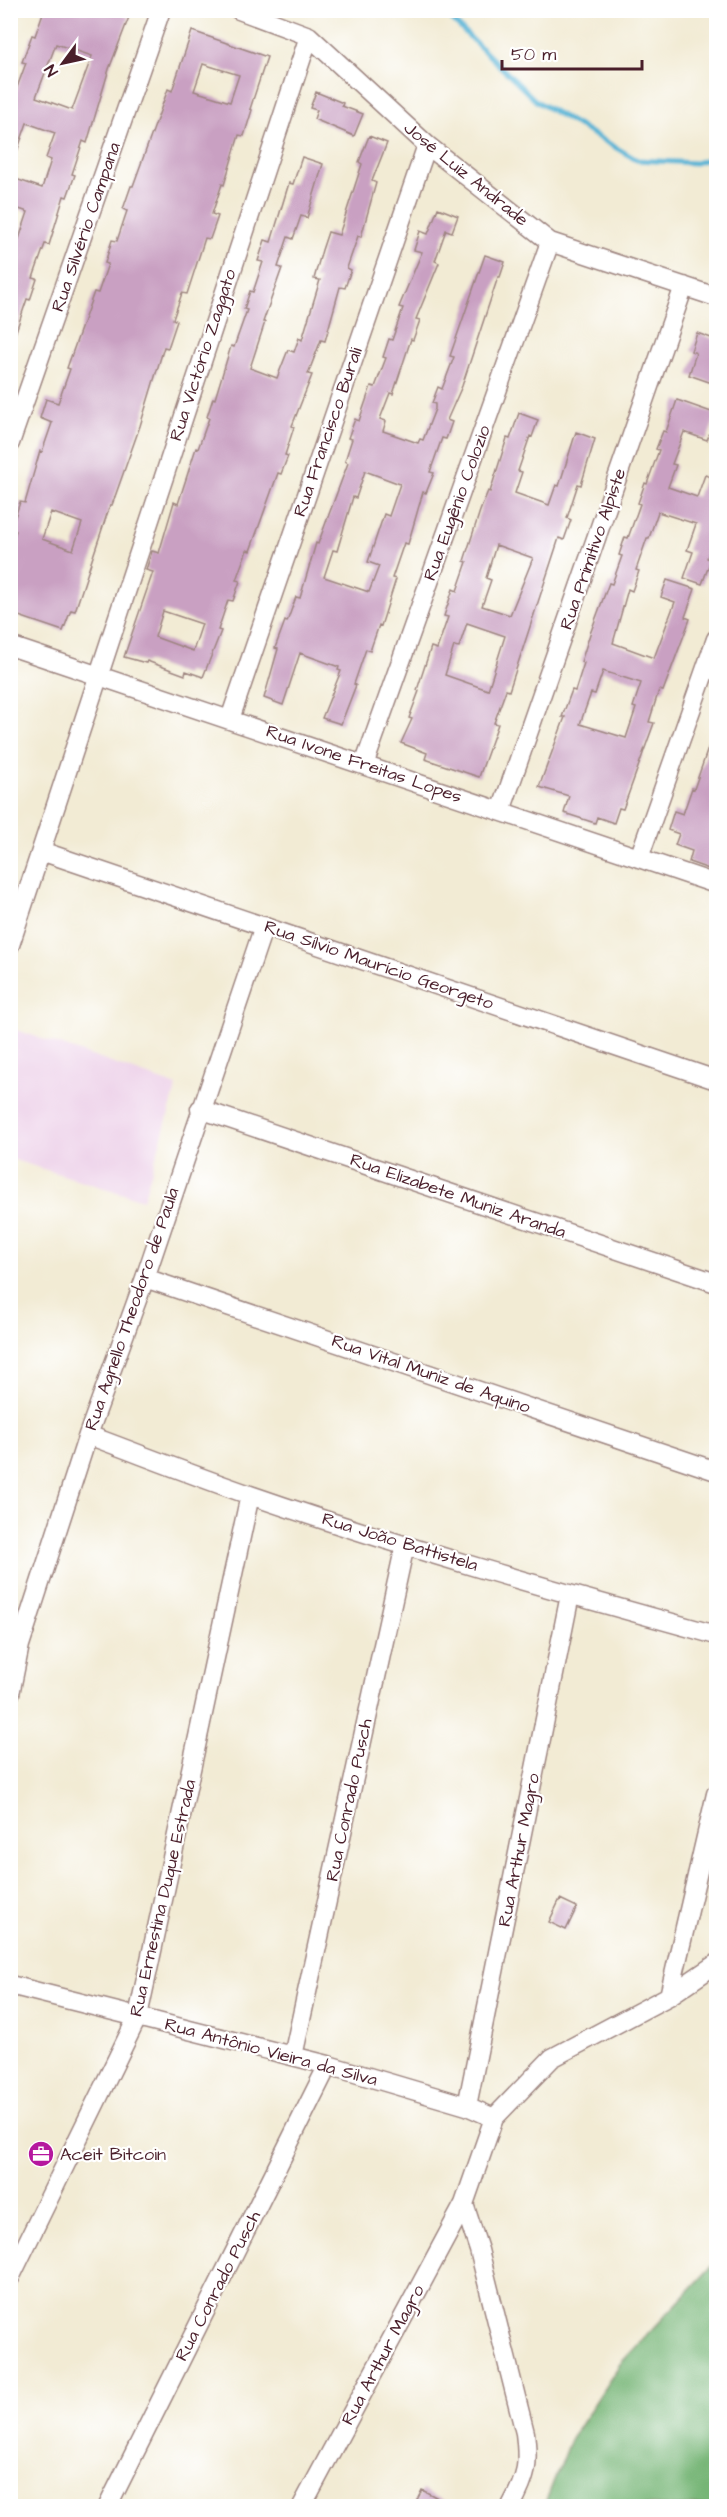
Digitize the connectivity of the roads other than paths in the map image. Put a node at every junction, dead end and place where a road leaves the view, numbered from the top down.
1 (161, 10) edge
2 (238, 10) edge
3 (309, 36) junction
4 (427, 145) junction
5 (550, 242) junction
6 (684, 286) junction
7 (717, 297) edge
8 (10, 443) edge
9 (717, 639) edge
10 (10, 646) edge
11 (98, 674) junction
12 (230, 719) junction
13 (364, 765) junction
14 (501, 811) junction
15 (41, 851) junction
16 (639, 858) junction
17 (717, 884) edge
18 (264, 926) junction
19 (10, 945) edge
20 (717, 1080) edge
21 (200, 1108) junction
22 (145, 1278) junction
23 (717, 1283) edge
24 (88, 1435) junction
25 (717, 1471) edge
26 (250, 1495) junction
27 (405, 1545) junction
28 (570, 1595) junction
29 (717, 1635) edge
30 (15, 1643) edge
31 (10, 1695) edge
32 (717, 1794) edge
33 (717, 1964) edge
34 (10, 1984) edge
35 (669, 1996) junction
36 (138, 2016) junction
37 (293, 2056) junction
38 (328, 2065) junction
39 (467, 2106) junction
40 (494, 2118) junction
41 (464, 2204) junction
42 (10, 2278) edge
43 (108, 2506) edge
44 (302, 2506) edge
45 (511, 2506) edge

1 - 8 street, Rua Silvério Campana
2 - 3 street, José Luiz Andrade
3 - 4 street, José Luiz Andrade
3 - 11 street, Rua Victório Zaggato
4 - 5 street, José Luiz Andrade
4 - 12 street, Rua Francisco Burali
5 - 6 street, José Luiz Andrade
5 - 13 street, Rua Eugênio Colozio
6 - 7 street, José Luiz Andrade
6 - 14 street, Rua Primitivo Alpiste
9 - 16 street
10 - 11 street, Rua Ivone Freitas Lopes
11 - 12 street, Rua Ivone Freitas Lopes
11 - 15 street, Rua Victório Zaggato
12 - 13 street, Rua Ivone Freitas Lopes
13 - 14 street, Rua Ivone Freitas Lopes
14 - 16 street, Rua Ivone Freitas Lopes
15 - 18 street, Rua Sílvio Maurício Georgeto
15 - 19 street, Rua Victório Zaggato
16 - 17 street, Rua Ivone Freitas Lopes
18 - 20 street, Rua Sílvio Maurício Georgeto
18 - 21 street, Rua Agnello Theodoro de Paula
21 - 22 street, Rua Agnello Theodoro de Paula
21 - 23 street, Rua Elizabete Muniz Aranda
22 - 24 street, Rua Agnello Theodoro de Paula
22 - 25 street, Rua Vital Muniz de Aquino
24 - 26 street, Rua João Battistela
24 - 30 street, Rua Agnello Theodoro de Paula
26 - 27 street, Rua João Battistela
26 - 36 street, Rua Ernestina Duque Estrada
27 - 28 street, Rua João Battistela
27 - 37 street, Rua Conrado Pusch
28 - 29 street, Rua João Battistela
28 - 39 street, Rua Arthur Magro
30 - 31 street, Rua Agnello Theodoro de Paula
32 - 35 street
33 - 35 street
34 - 36 street, Rua Antônio Vieira da Silva
35 - 40 street
36 - 37 street, Rua Antônio Vieira da Silva
36 - 42 street, Rua Ernestina Duque Estrada
37 - 38 street, Rua Antônio Vieira da Silva
38 - 39 street, Rua Antônio Vieira da Silva
38 - 43 street, Rua Conrado Pusch
39 - 40 street, Rua Antônio Vieira da Silva
40 - 41 street, Rua Arthur Magro
41 - 44 street, Rua Arthur Magro
41 - 45 street

